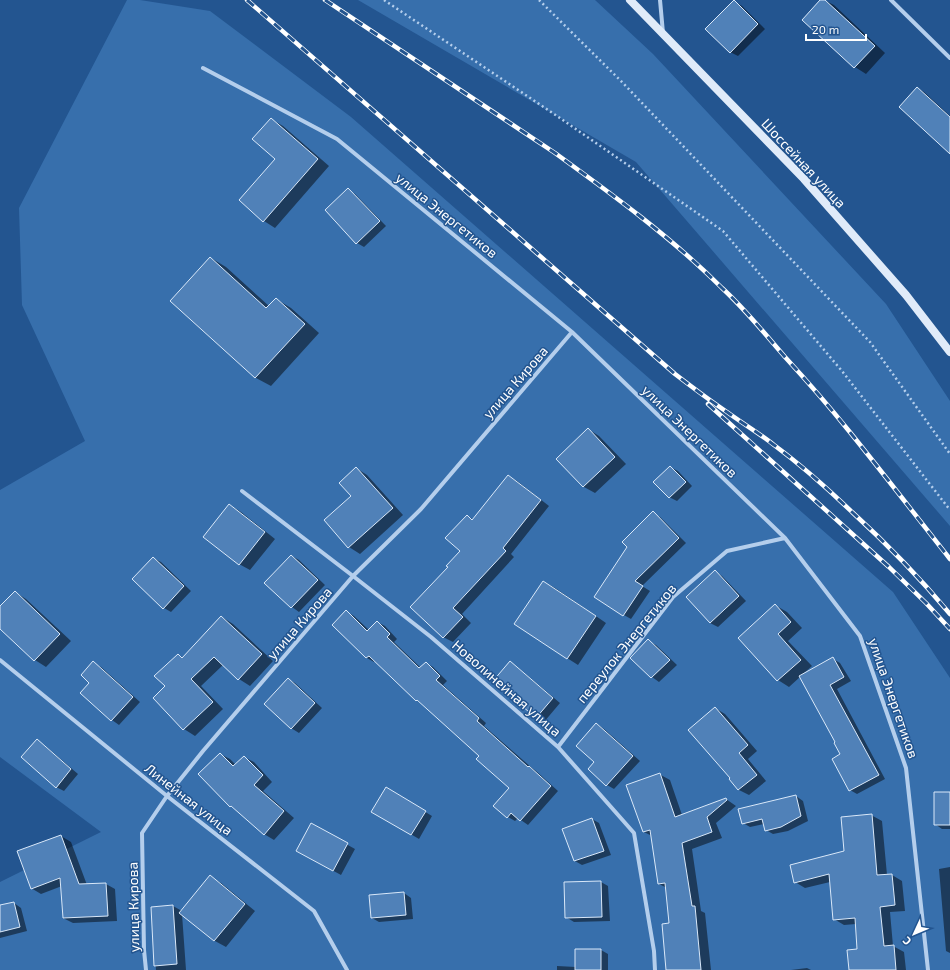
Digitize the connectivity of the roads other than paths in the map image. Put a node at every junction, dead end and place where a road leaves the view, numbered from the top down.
1 (630, 0) edge
2 (660, 0) edge
3 (891, 0) edge
4 (663, 33) junction
5 (950, 58) edge
6 (203, 68) dead end
7 (572, 332) junction
8 (950, 352) edge
9 (242, 491) dead end
10 (785, 538) junction
11 (353, 576) junction
12 (0, 660) edge
13 (558, 747) junction
14 (167, 796) junction
15 (146, 970) edge
16 (347, 970) edge
17 (655, 970) edge
18 (928, 970) edge

1 - 4 main road, Шоссейная улица
2 - 4 street
3 - 5 street
4 - 8 main road, Шоссейная улица
6 - 7 street, улица Энергетиков
7 - 10 street, улица Энергетиков
7 - 11 street, улица Кирова
9 - 11 street, Новолинейная улица
10 - 13 street, переулок Энергетиков
10 - 18 street, улица Энергетиков
11 - 13 street, Новолинейная улица
11 - 14 street, улица Кирова
12 - 14 street, Линейная улица
13 - 17 street, Новолинейная улица
14 - 15 street, улица Кирова
14 - 16 street, Линейная улица

